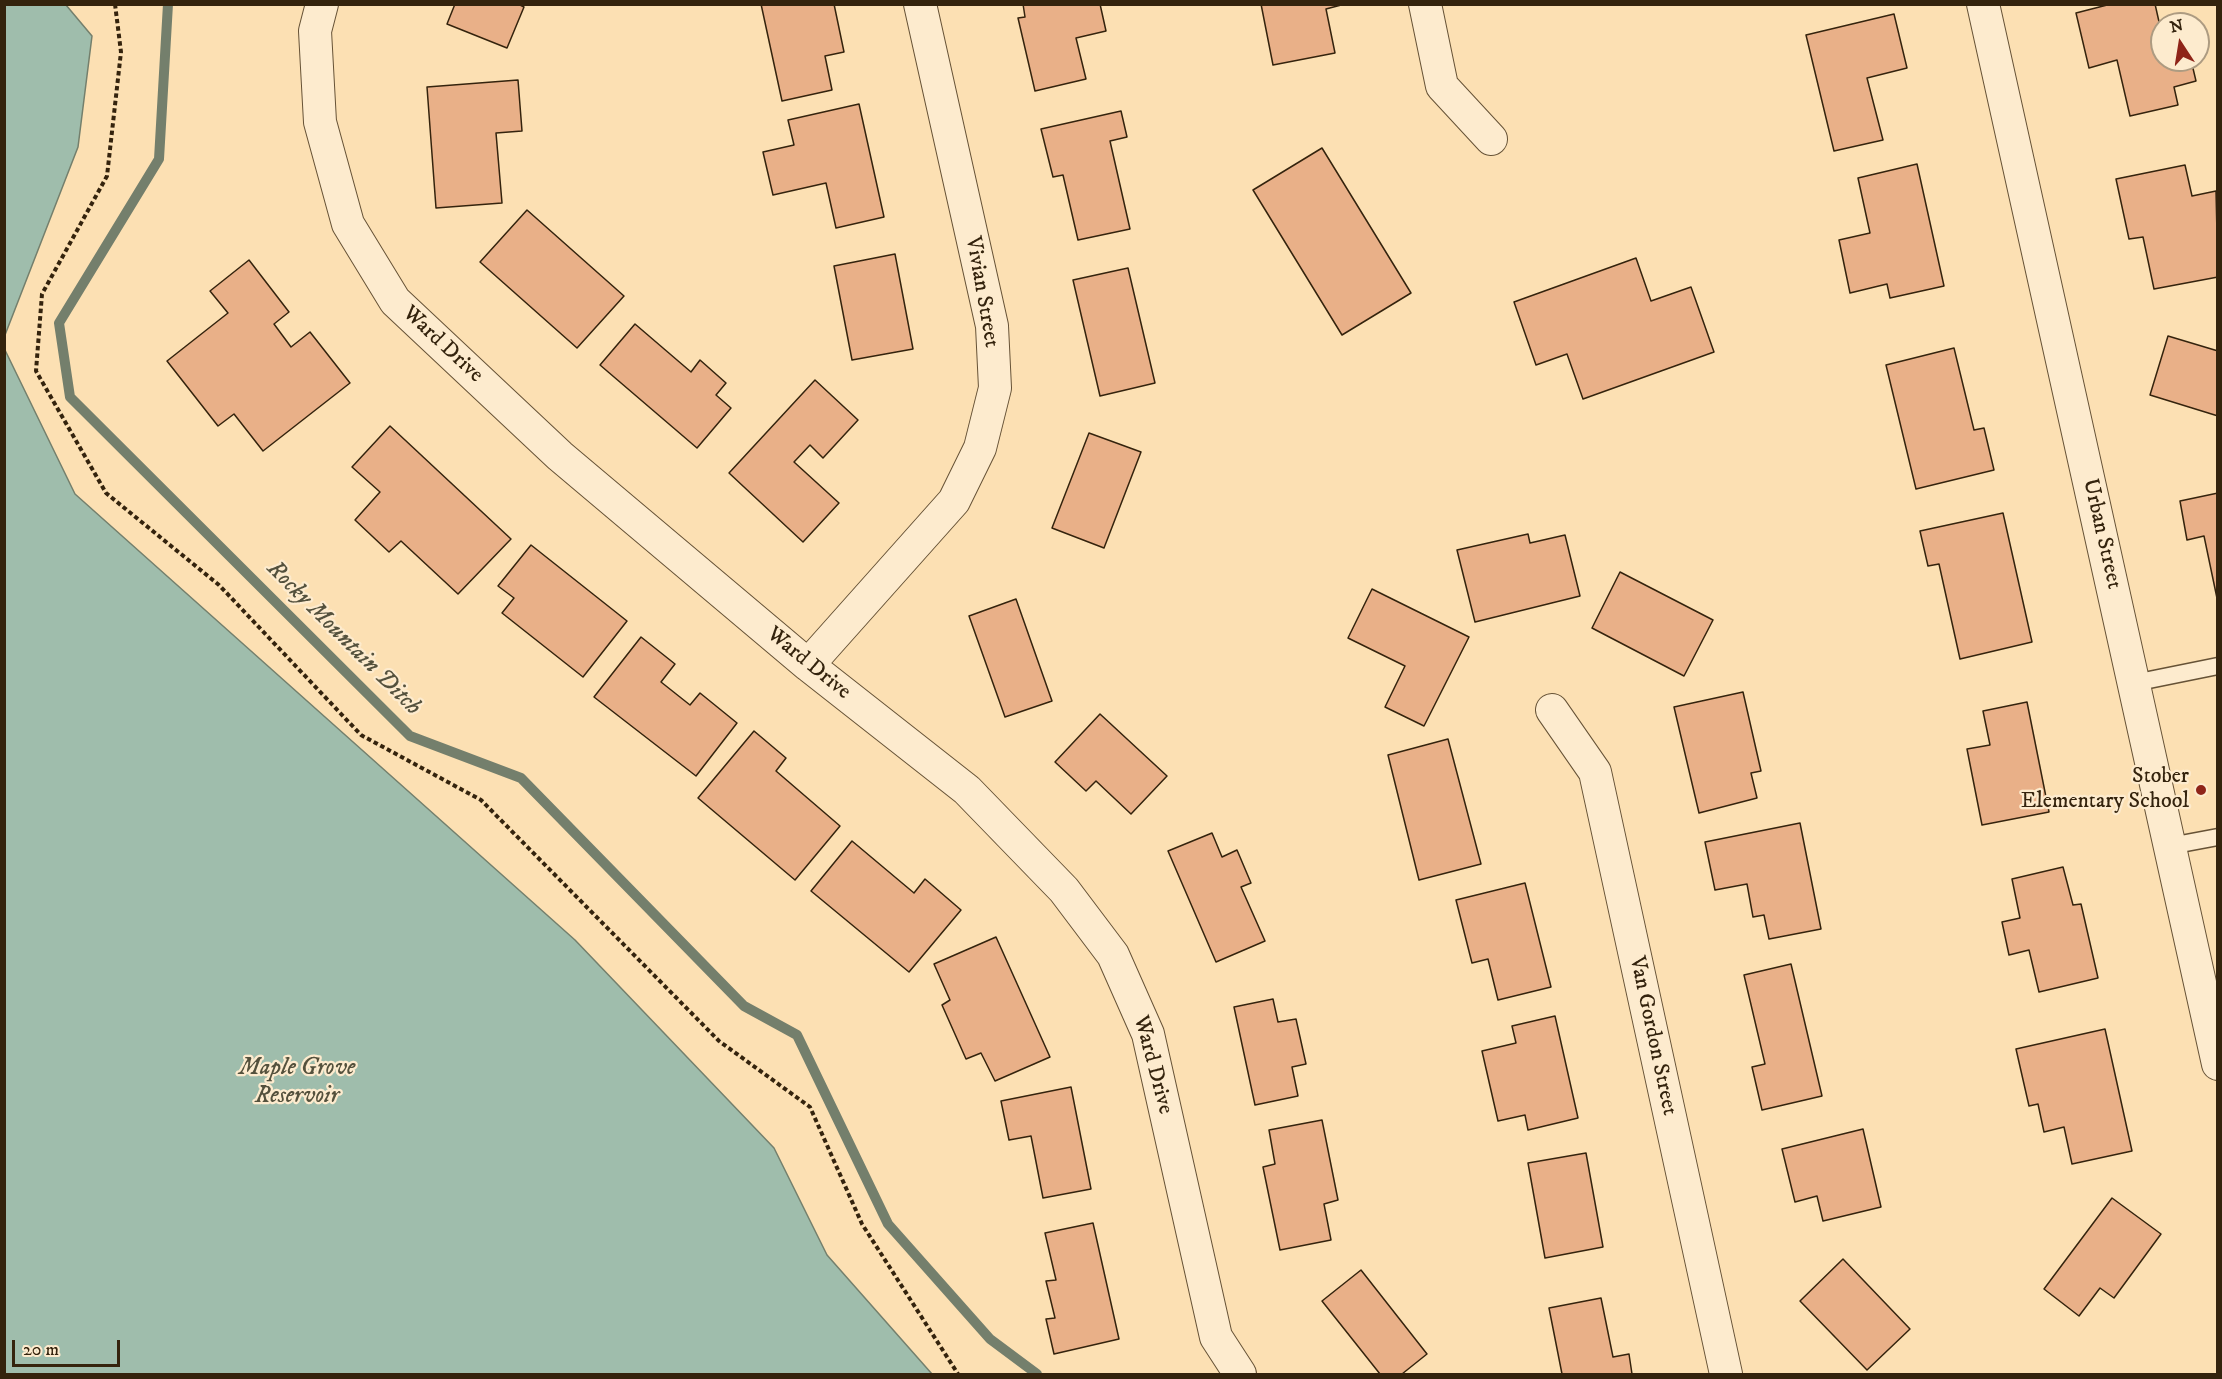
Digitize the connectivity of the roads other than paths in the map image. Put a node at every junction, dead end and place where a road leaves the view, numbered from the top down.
1 (321, 4) edge
2 (920, 4) edge
3 (1425, 4) edge
4 (1983, 4) edge
5 (1491, 139) dead end
6 (807, 665) junction
7 (2217, 666) edge
8 (2134, 684) junction
9 (1552, 710) dead end
10 (2217, 837) edge
11 (2170, 846) junction
12 (2215, 1033) edge
13 (2217, 1064) edge
14 (1240, 1374) edge
15 (1726, 1374) edge

1 - 6 street, Ward Drive
2 - 6 street, Vivian Street
3 - 5 street
4 - 8 street, Urban Street
6 - 14 street, Ward Drive
7 - 8 lane
8 - 11 street, Urban Street
9 - 15 street, Van Gordon Street
10 - 11 lane
11 - 12 street, Urban Street
12 - 13 street, Urban Street

